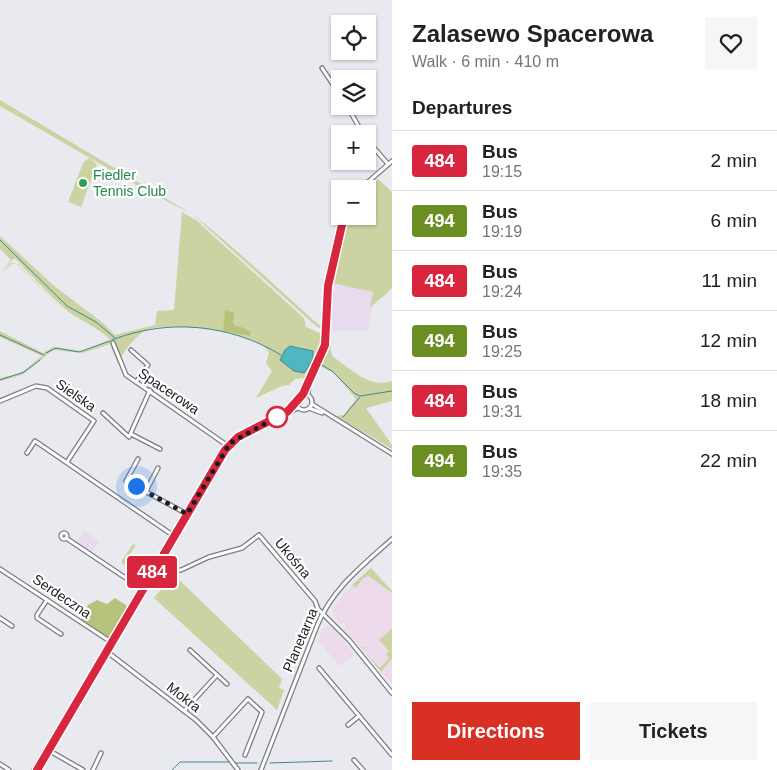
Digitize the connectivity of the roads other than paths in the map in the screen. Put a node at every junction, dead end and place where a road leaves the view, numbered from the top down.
1 (322, 68) dead end
2 (331, 82) edge
3 (376, 150) edge
4 (392, 161) edge
5 (388, 164) junction
6 (370, 180) edge
7 (342, 225) edge
8 (113, 343) dead end
9 (131, 350) dead end
10 (309, 381) junction
11 (136, 382) junction
12 (150, 390) junction
13 (303, 394) junction
14 (308, 395) junction
15 (0, 401) edge
16 (296, 403) junction
17 (312, 404) junction
18 (298, 408) junction
19 (309, 408) junction
20 (287, 412) junction
21 (103, 413) dead end
22 (324, 414) junction
23 (131, 434) junction
24 (228, 446) junction
25 (160, 449) dead end
26 (27, 453) dead end
27 (392, 454) edge
28 (138, 459) dead end
29 (67, 462) junction
30 (158, 468) dead end
31 (146, 491) junction
32 (187, 514) junction
33 (174, 536) junction
34 (66, 538) dead end
35 (392, 540) edge
36 (156, 566) junction
37 (0, 569) edge
38 (142, 589) junction
39 (47, 600) junction
40 (323, 613) junction
41 (0, 618) edge
42 (12, 626) dead end
43 (61, 634) dead end
44 (111, 642) junction
45 (190, 650) dead end
46 (106, 651) junction
47 (319, 668) dead end
48 (217, 675) junction
49 (227, 684) dead end
50 (391, 691) edge
51 (184, 711) junction
52 (359, 716) junction
53 (348, 725) dead end
54 (213, 737) junction
55 (48, 750) junction
56 (101, 753) dead end
57 (245, 755) dead end
58 (392, 755) edge
59 (354, 760) dead end
60 (0, 764) edge
61 (237, 769) edge
62 (8, 770) edge
63 (35, 770) edge
64 (83, 770) edge
65 (94, 770) edge
66 (261, 770) edge
67 (363, 770) edge

1 - 2 street
3 - 5 street
4 - 5 street
5 - 6 street
7 - 10 street
8 - 11 street, Spacerowa
9 - 11 street
10 - 13 street
10 - 14 street
11 - 12 street, Spacerowa
12 - 23 street
12 - 24 street, Spacerowa
13 - 14 street
13 - 16 street
14 - 17 street
15 - 29 street, Sielska
16 - 18 street
16 - 20 street
17 - 19 street
17 - 22 street
18 - 19 street
18 - 20 street
19 - 22 street
20 - 24 street
21 - 23 street
22 - 27 street
23 - 25 street
24 - 32 street
26 - 29 street
28 - 31 street
29 - 33 street
30 - 31 street
31 - 32 street
32 - 33 street
33 - 36 street
34 - 38 street
35 - 40 street, Planetarna
36 - 38 street
36 - 40 street, Ukośna
37 - 39 street, Serdeczna
38 - 44 street
39 - 43 street
39 - 44 street, Serdeczna
40 - 50 street
40 - 66 street, Planetarna
41 - 42 street
44 - 46 street
45 - 48 street
46 - 51 street, Mokra
46 - 55 street
47 - 52 street
48 - 49 street
48 - 51 street
51 - 54 street, Mokra
52 - 53 street
52 - 58 street
54 - 57 street
54 - 61 street, Mokra
55 - 63 street
55 - 64 street
56 - 65 street
59 - 67 street
60 - 62 street

